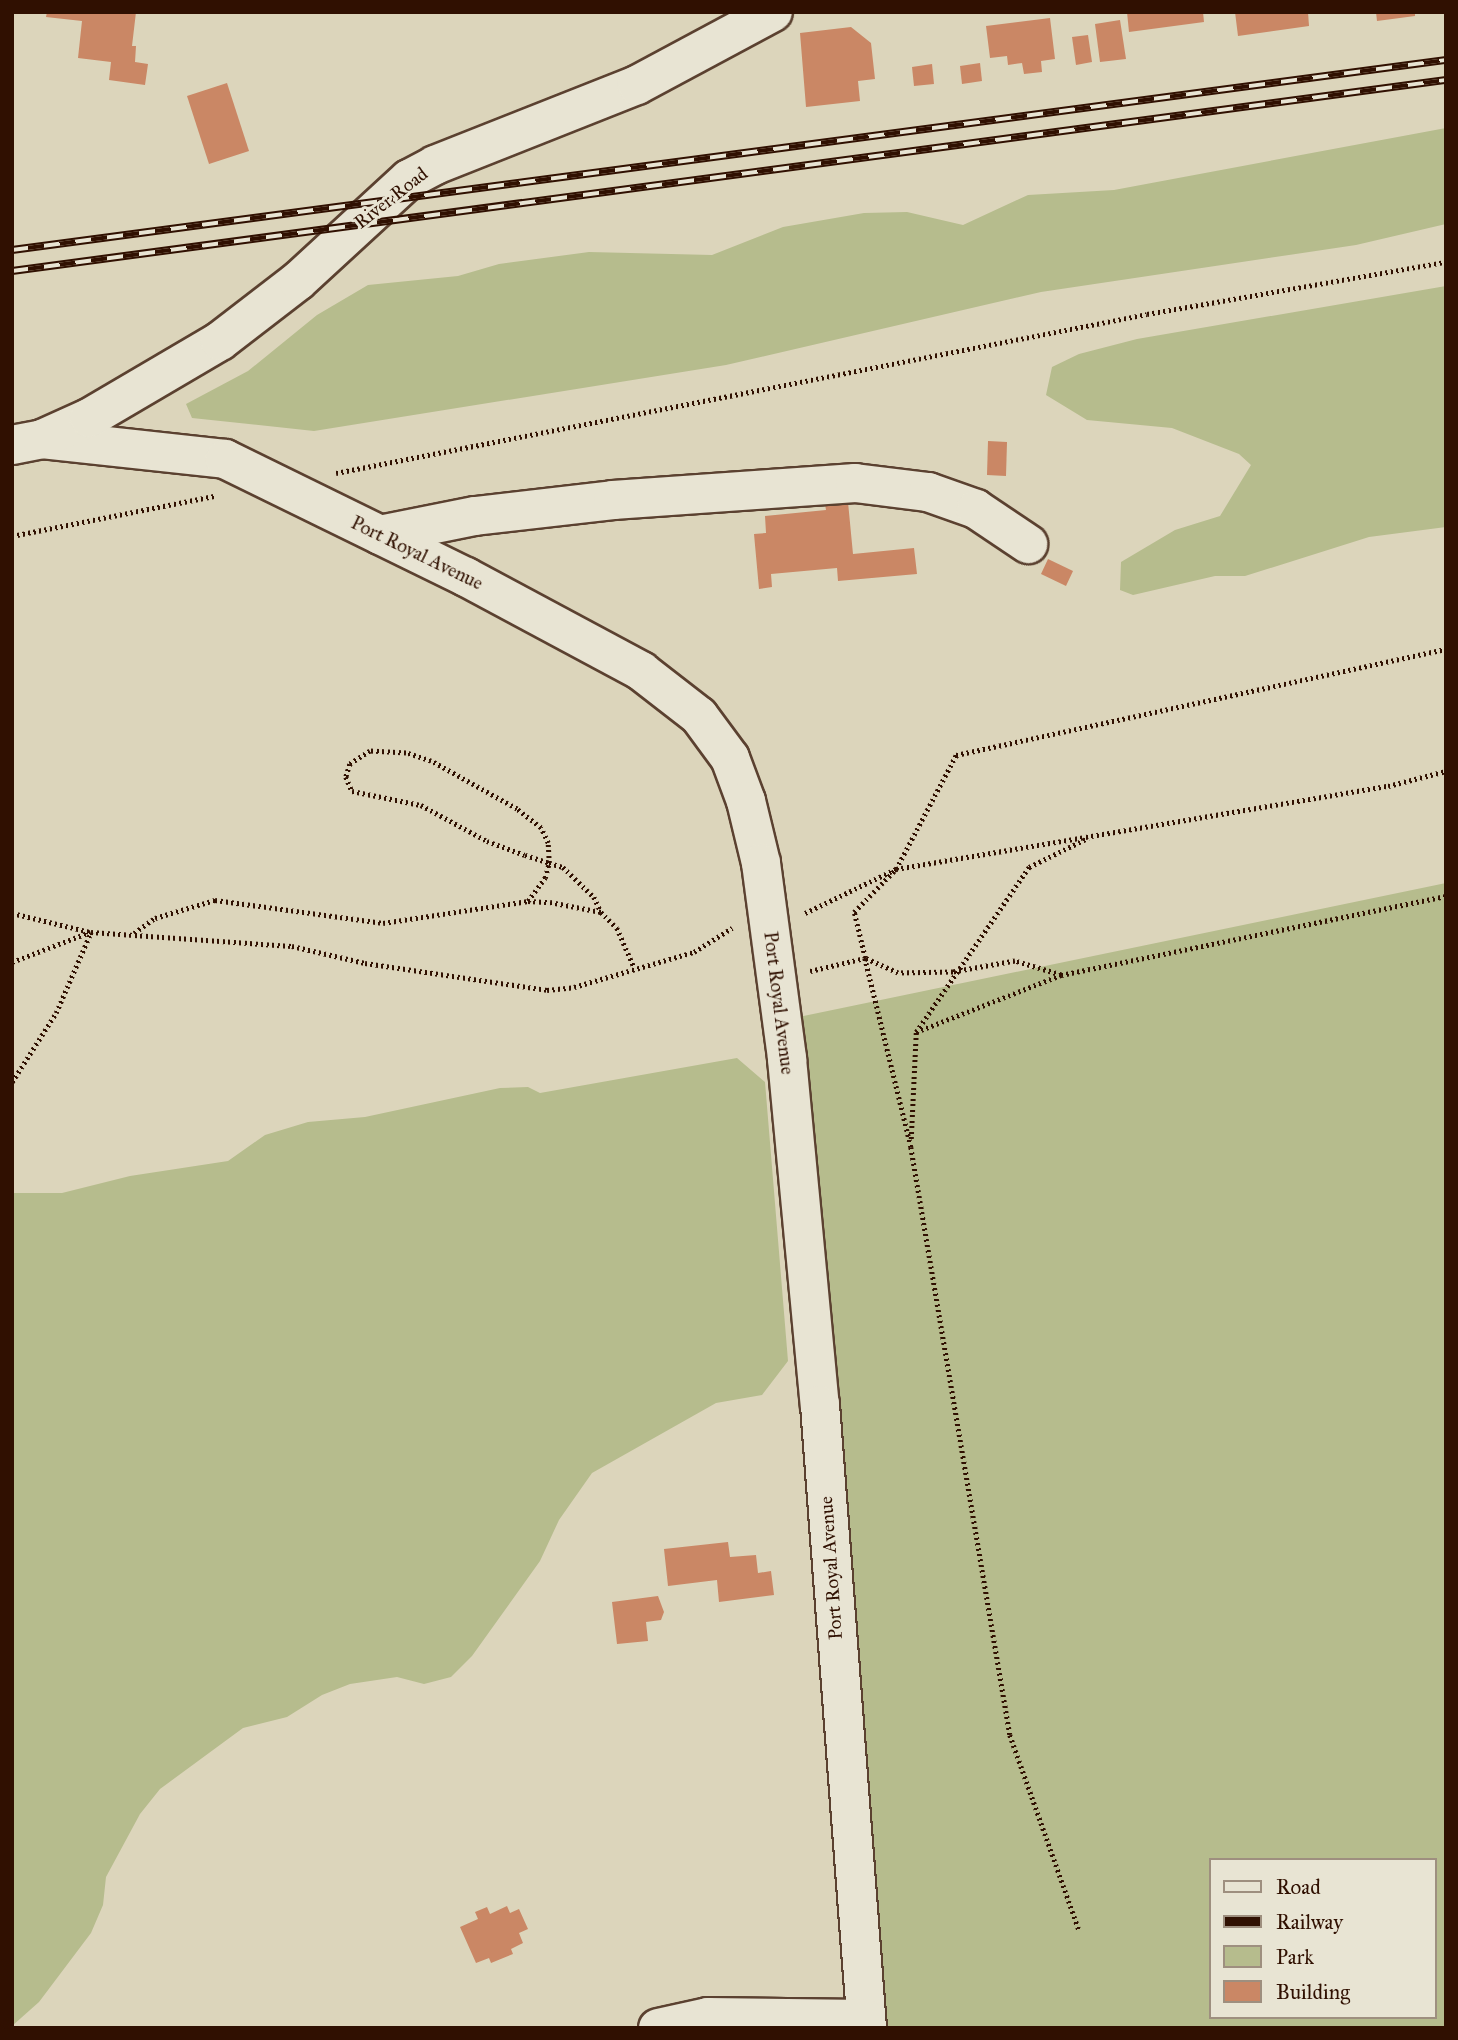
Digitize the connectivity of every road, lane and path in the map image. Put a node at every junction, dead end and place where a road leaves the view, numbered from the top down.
1 (773, 12) edge
2 (1446, 262) edge
3 (27, 442) edge
4 (329, 474) dead end
5 (220, 495) dead end
6 (380, 535) junction
7 (12, 537) edge
8 (1028, 544) dead end
9 (1446, 649) edge
10 (1446, 771) edge
11 (1091, 836) junction
12 (549, 863) junction
13 (896, 869) junction
14 (1446, 896) edge
15 (528, 901) junction
16 (601, 912) junction
17 (12, 913) edge
18 (767, 915) junction
19 (91, 932) junction
20 (134, 934) junction
21 (864, 958) junction
22 (12, 962) edge
23 (634, 967) junction
24 (953, 972) junction
25 (1061, 975) junction
26 (775, 979) junction
27 (915, 1032) junction
28 (12, 1082) edge
29 (911, 1147) junction
30 (1079, 1930) dead end
31 (867, 2023) edge
32 (658, 2028) edge

1 - 3 street, River Road
2 - 4 path
3 - 6 street, Port Royal Avenue
5 - 7 path
6 - 8 street
6 - 18 street, Port Royal Avenue
9 - 13 path
10 - 11 path
11 - 13 path
11 - 24 path
12 - 12 path
12 - 15 path
12 - 16 path
13 - 18 path
13 - 21 path
14 - 25 path
15 - 16 path
15 - 20 path
16 - 23 path
17 - 19 path
18 - 23 path
18 - 26 street, Port Royal Avenue
19 - 20 path
19 - 22 path
19 - 28 path
20 - 23 path
21 - 24 path
21 - 26 path
21 - 29 path
24 - 25 path
24 - 27 path
25 - 27 path
26 - 31 street, Port Royal Avenue
27 - 29 path
29 - 30 path
31 - 32 street

